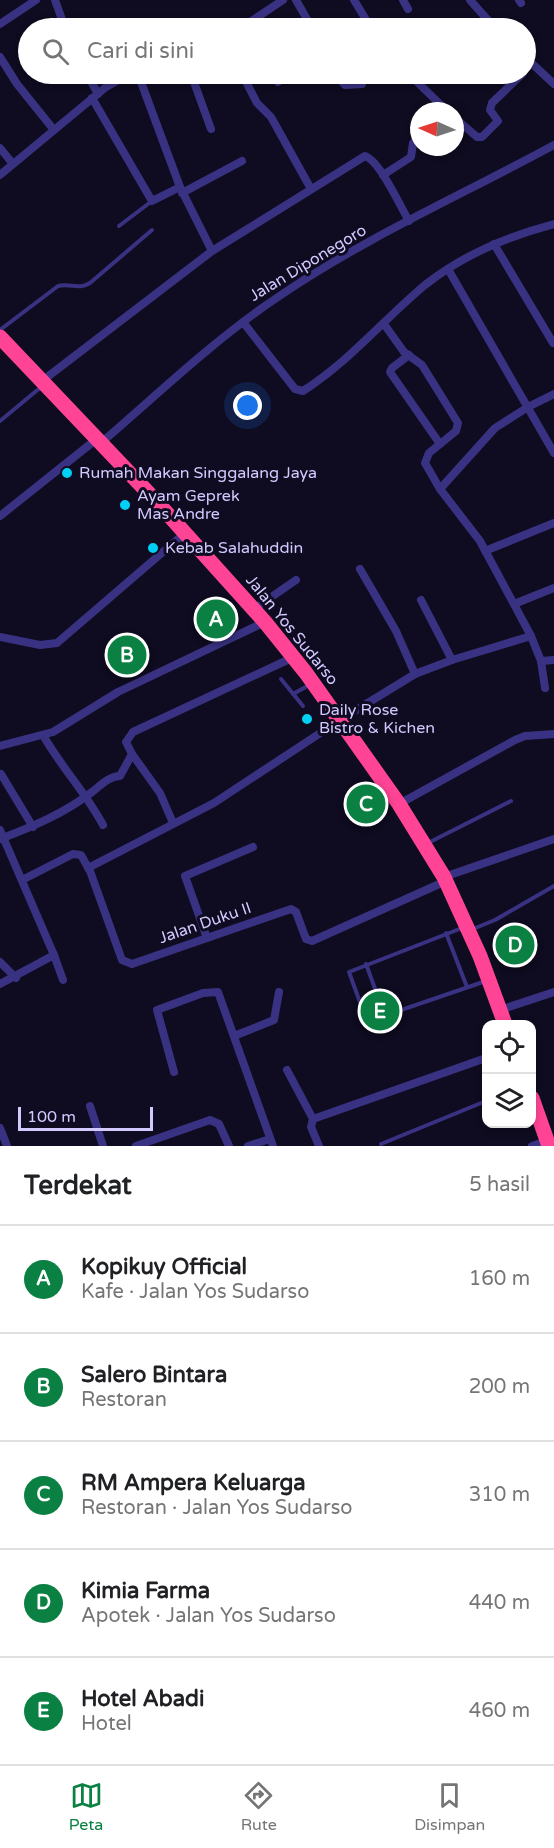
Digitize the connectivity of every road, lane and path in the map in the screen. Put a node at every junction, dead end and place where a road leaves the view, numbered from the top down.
1 (36, 0) edge
2 (55, 0) edge
3 (283, 0) edge
4 (296, 0) edge
5 (354, 0) edge
6 (403, 0) edge
7 (470, 0) edge
8 (408, 9) dead end
9 (61, 18) edge
10 (262, 18) edge
11 (306, 18) edge
12 (365, 18) edge
13 (486, 18) edge
14 (0, 24) edge
15 (0, 57) edge
16 (536, 70) edge
17 (91, 84) edge
18 (114, 84) edge
19 (142, 84) edge
20 (195, 84) edge
21 (247, 84) edge
22 (344, 84) edge
23 (362, 84) dead end
24 (419, 84) edge
25 (512, 84) edge
26 (554, 84) edge
27 (95, 96) junction
28 (438, 102) edge
29 (464, 126) edge
30 (211, 129) dead end
31 (54, 130) junction
32 (554, 145) edge
33 (0, 148) edge
34 (411, 156) edge
35 (242, 161) dead end
36 (13, 164) junction
37 (0, 175) edge
38 (383, 175) junction
39 (311, 189) junction
40 (181, 190) junction
41 (152, 201) junction
42 (409, 221) junction
43 (554, 224) edge
44 (119, 226) dead end
45 (152, 230) dead end
46 (494, 244) junction
47 (212, 251) junction
48 (448, 268) junction
49 (243, 322) junction
50 (384, 324) junction
51 (0, 330) edge
52 (0, 338) edge
53 (553, 343) edge
54 (409, 355) junction
55 (44, 382) junction
56 (554, 393) edge
57 (528, 406) junction
58 (0, 421) edge
59 (100, 440) junction
60 (440, 444) junction
61 (554, 453) edge
62 (440, 489) junction
63 (0, 516) edge
64 (554, 523) edge
65 (185, 533) junction
66 (485, 551) junction
67 (360, 569) dead end
68 (296, 580) dead end
69 (554, 588) edge
70 (421, 600) dead end
71 (514, 604) junction
72 (254, 609) junction
73 (265, 622) junction
74 (531, 636) junction
75 (0, 637) edge
76 (294, 657) junction
77 (452, 660) junction
78 (554, 660) edge
79 (541, 661) junction
80 (416, 674) junction
81 (281, 679) dead end
82 (313, 683) junction
83 (545, 688) dead end
84 (293, 694) junction
85 (303, 706) dead end
86 (340, 720) junction
87 (554, 734) edge
88 (43, 735) junction
89 (0, 746) edge
90 (132, 754) junction
91 (1, 774) edge
92 (87, 796) junction
93 (511, 801) dead end
94 (399, 804) junction
95 (173, 824) junction
96 (103, 825) dead end
97 (33, 826) junction
98 (1, 836) edge
99 (554, 839) edge
100 (425, 845) junction
101 (253, 847) dead end
102 (88, 868) junction
103 (445, 879) junction
104 (22, 880) junction
105 (554, 886) edge
106 (468, 928) junction
107 (446, 933) junction
108 (207, 938) junction
109 (54, 955) junction
110 (0, 962) edge
111 (366, 964) junction
112 (15, 978) junction
113 (63, 980) dead end
114 (489, 980) junction
115 (0, 984) edge
116 (467, 987) junction
117 (279, 992) dead end
118 (554, 992) edge
119 (500, 1010) junction
120 (385, 1016) junction
121 (504, 1020) edge
122 (234, 1036) junction
123 (482, 1059) edge
124 (287, 1070) dead end
125 (174, 1072) dead end
126 (482, 1103) edge
127 (90, 1106) dead end
128 (536, 1111) edge
129 (312, 1119) junction
130 (0, 1128) edge
131 (272, 1142) edge
132 (548, 1143) edge
133 (381, 1144) dead end
134 (7, 1146) edge
135 (103, 1146) edge
136 (136, 1146) edge
137 (229, 1146) edge
138 (248, 1146) edge
139 (319, 1146) edge
140 (532, 1146) edge

1 - 14 street
2 - 9 street
3 - 10 street
4 - 11 street
5 - 12 street
6 - 8 street
7 - 13 street
15 - 31 street
16 - 26 street
17 - 27 street
18 - 27 street
19 - 40 street
20 - 30 street
21 - 39 street
22 - 23 street
24 - 28 street
25 - 29 street
27 - 31 street
27 - 41 street
31 - 36 street
32 - 42 street, Jalan Diponegoro
33 - 36 street
34 - 38 street
35 - 40 street
36 - 37 street
38 - 39 street
38 - 42 street
39 - 47 street
40 - 41 street
40 - 47 street
41 - 44 lane
42 - 49 street, Jalan Diponegoro
43 - 46 street
45 - 51 lane
46 - 48 street
46 - 53 street
47 - 55 street
48 - 50 street
48 - 57 street
49 - 50 street
49 - 59 street, Jalan Diponegoro
50 - 54 street
52 - 55 highway, Jalan Yos Sudarso
54 - 60 street
54 - 60 street
55 - 58 lane
55 - 59 highway, Jalan Yos Sudarso
56 - 57 street
57 - 61 street
57 - 62 street
59 - 63 street, Jalan Diponegoro
59 - 65 highway, Jalan Yos Sudarso
60 - 62 street
62 - 66 street
64 - 66 street
65 - 72 highway, Jalan Yos Sudarso
65 - 75 street
66 - 71 street
67 - 80 street
68 - 72 street
69 - 71 street
70 - 77 street
71 - 74 street
72 - 73 highway, Jalan Yos Sudarso
73 - 76 highway, Jalan Yos Sudarso
73 - 88 street
74 - 77 street
74 - 79 street
76 - 82 highway, Jalan Yos Sudarso
76 - 90 street
77 - 80 street
78 - 79 street
79 - 83 street
80 - 86 street
81 - 84 lane
82 - 84 lane
82 - 86 highway, Jalan Yos Sudarso
84 - 85 lane
86 - 94 highway, Jalan Yos Sudarso
86 - 95 street
87 - 94 street
88 - 89 street
88 - 92 street
90 - 92 street
90 - 95 street
91 - 97 street
92 - 96 street
92 - 97 street
93 - 100 lane
94 - 100 highway, Jalan Yos Sudarso
95 - 102 street
97 - 98 street
98 - 104 street
99 - 103 street
100 - 103 highway, Jalan Yos Sudarso
101 - 108 street
102 - 104 street
102 - 108 street, Jalan Duku II
103 - 106 highway, Jalan Yos Sudarso
103 - 108 street, Jalan Duku II
104 - 109 street
105 - 106 lane
106 - 107 lane
106 - 114 highway, Jalan Yos Sudarso
107 - 111 lane
107 - 116 lane
109 - 112 street
109 - 113 street
110 - 112 street
111 - 120 lane
111 - 120 lane
112 - 115 street
114 - 116 lane
114 - 119 highway, Jalan Yos Sudarso
116 - 120 lane
117 - 122 street
118 - 119 street
119 - 121 highway, Jalan Yos Sudarso
122 - 125 street
122 - 131 street
123 - 129 street
124 - 129 street
126 - 133 lane
127 - 135 street
128 - 132 highway
129 - 139 street
130 - 134 street
131 - 138 street
132 - 140 street
136 - 137 street

